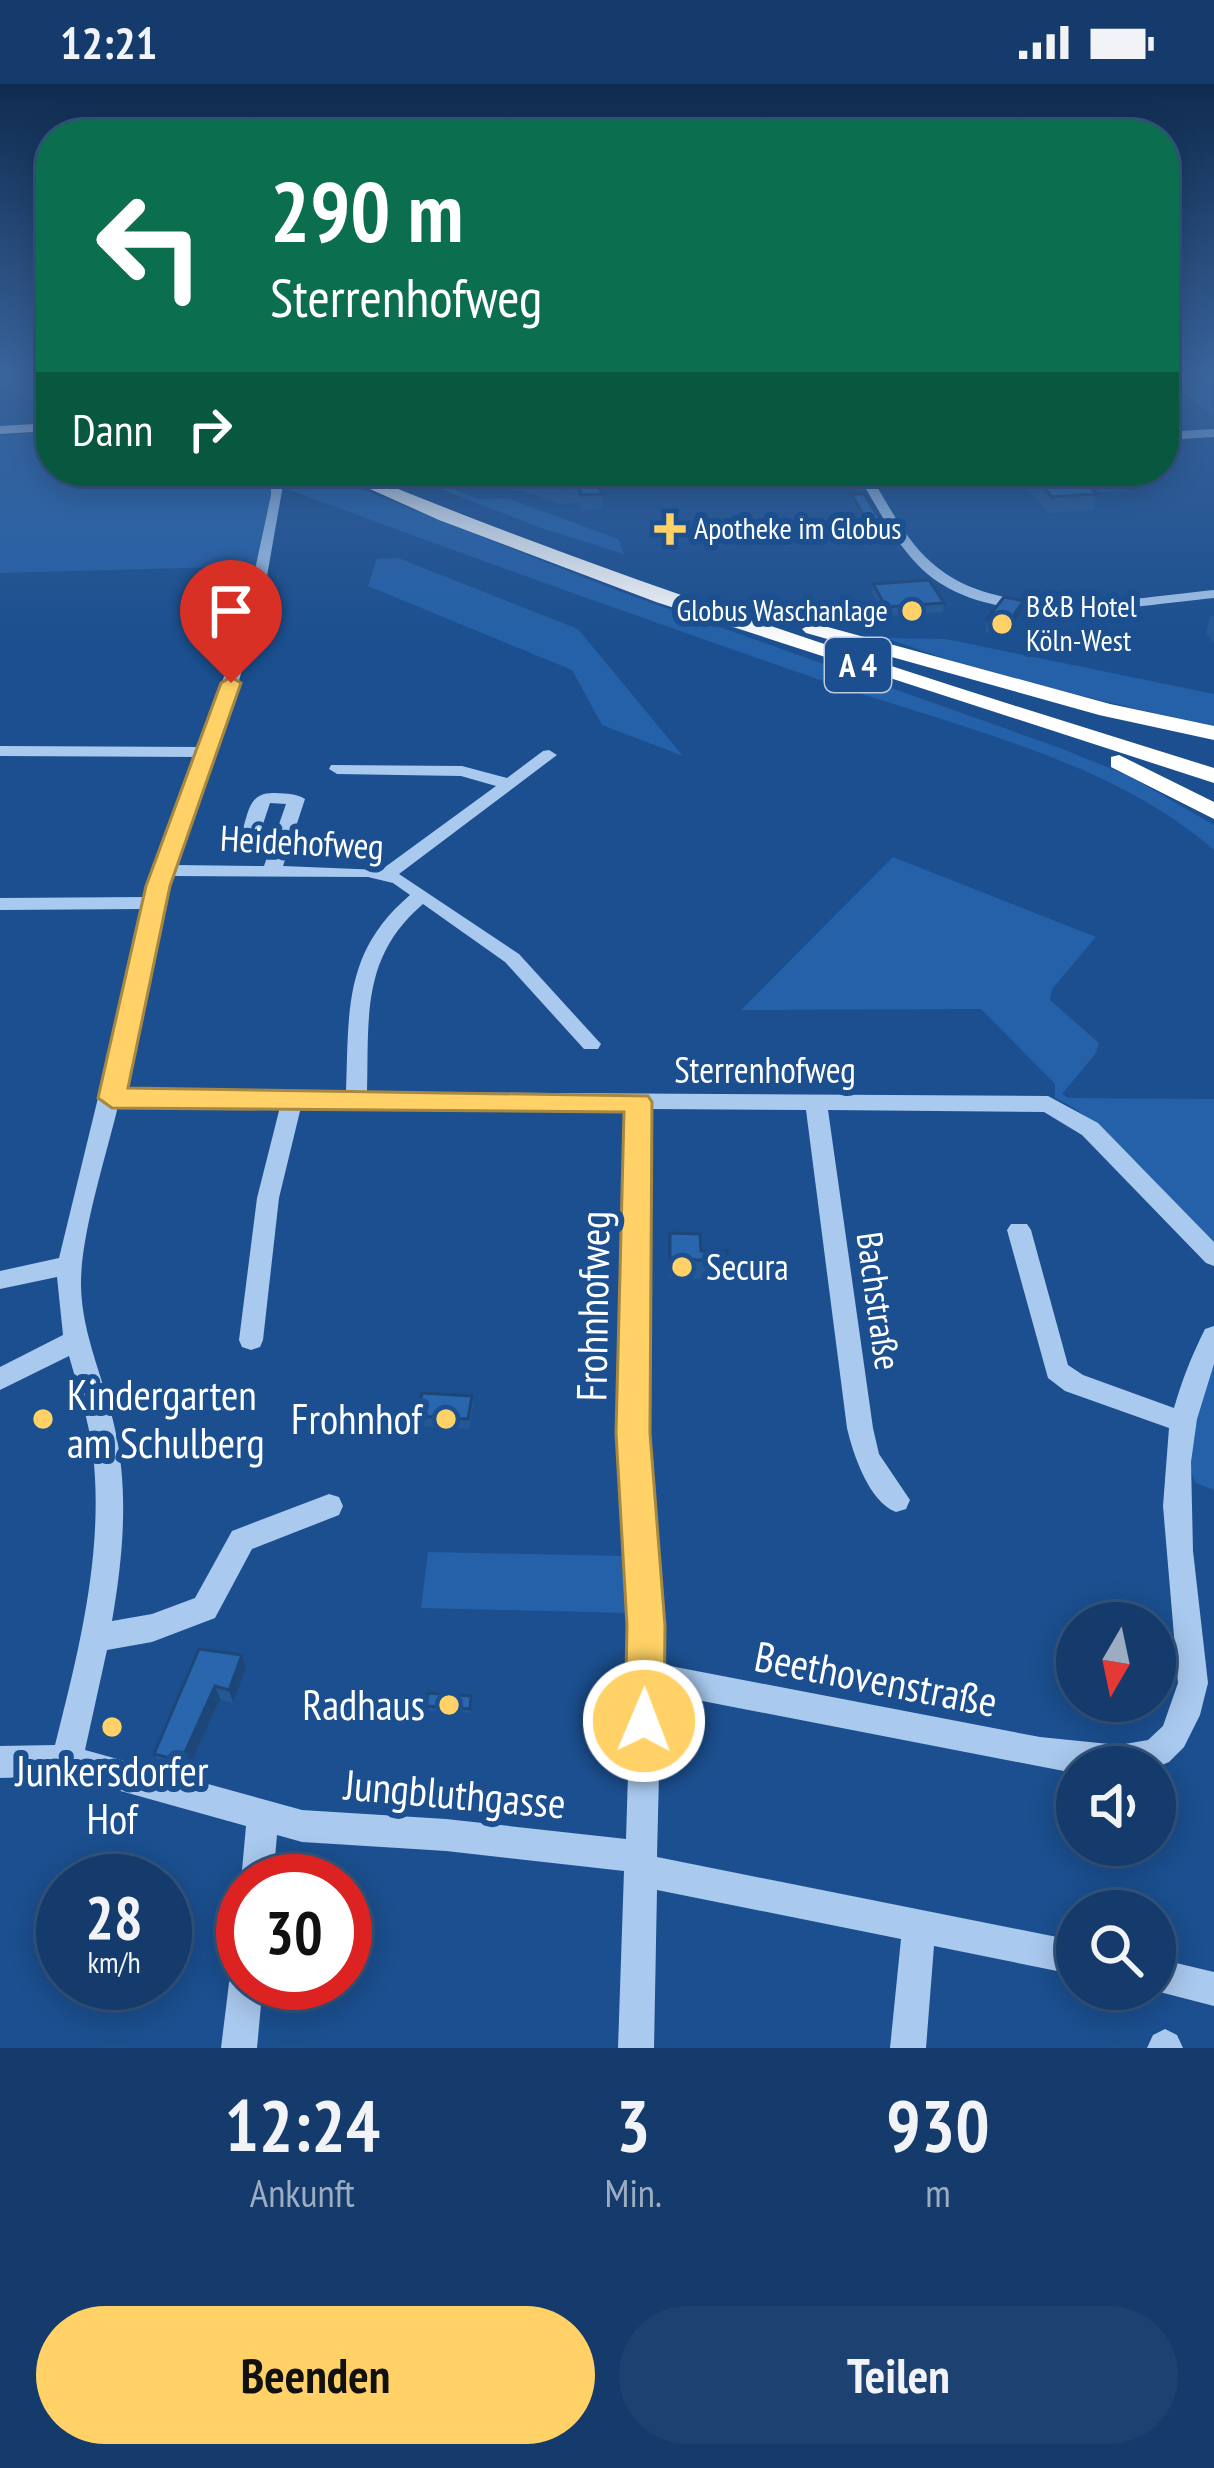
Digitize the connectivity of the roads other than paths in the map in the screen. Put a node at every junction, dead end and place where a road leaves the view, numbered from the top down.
1 (277, 486) edge
2 (376, 486) edge
3 (413, 486) edge
4 (870, 486) edge
5 (1214, 593) edge
6 (813, 629) junction
7 (1039, 722) junction
8 (1214, 733) edge
9 (1083, 743) junction
10 (0, 751) edge
11 (209, 752) junction
12 (549, 755) dead end
13 (1214, 757) edge
14 (337, 769) dead end
15 (1214, 776) edge
16 (510, 784) junction
17 (1214, 791) edge
18 (1214, 812) edge
19 (283, 836) dead end
20 (272, 870) junction
21 (164, 871) junction
22 (387, 874) junction
23 (422, 895) junction
24 (154, 903) junction
25 (0, 904) edge
26 (591, 1044) dead end
27 (112, 1098) junction
28 (292, 1100) junction
29 (356, 1100) junction
30 (638, 1102) junction
31 (816, 1103) junction
32 (1019, 1230) dead end
33 (1214, 1257) edge
34 (70, 1265) junction
35 (0, 1280) edge
36 (1214, 1336) edge
37 (251, 1340) dead end
38 (74, 1342) junction
39 (0, 1378) edge
40 (1180, 1421) junction
41 (896, 1500) dead end
42 (329, 1506) dead end
43 (97, 1638) junction
44 (646, 1676) junction
45 (67, 1760) junction
46 (0, 1762) edge
47 (263, 1817) junction
48 (260, 1854) edge
49 (640, 1863) junction
50 (919, 1925) junction
51 (1056, 1954) edge
52 (1176, 1980) edge
53 (1214, 1989) edge
54 (243, 2010) edge
55 (238, 2048) edge
56 (636, 2048) edge
57 (908, 2048) edge

1 - 11 street
2 - 7 highway, A 4
3 - 6 highway, A 4
4 - 5 street
6 - 8 highway
6 - 13 highway, A 4
7 - 9 highway
7 - 15 highway, A 4
9 - 17 highway
9 - 18 highway
10 - 11 street
11 - 21 street
12 - 16 street
14 - 16 street
16 - 22 street
19 - 20 street
20 - 21 street, Heidehofweg
20 - 22 street, Heidehofweg
21 - 24 street
22 - 23 street, Heidehofweg
23 - 26 street, Heidehofweg
23 - 29 street
24 - 25 street
24 - 27 street
27 - 28 street, Sterrenhofweg
27 - 34 street
28 - 29 street, Sterrenhofweg
28 - 37 street
29 - 30 street, Sterrenhofweg
30 - 31 street, Sterrenhofweg
30 - 44 street, Frohnhofweg
31 - 33 street, Sterrenhofweg
31 - 41 street, Bachstraße
32 - 40 street
34 - 35 street
34 - 38 street
36 - 40 street, Beethovenstraße
38 - 39 street
38 - 43 street
40 - 44 street, Beethovenstraße
42 - 43 street
43 - 45 street
44 - 49 street, Frohnhofweg
45 - 46 street, Jungbluthgasse
45 - 47 street, Jungbluthgasse
47 - 48 street
47 - 49 street, Jungbluthgasse
49 - 50 street, Jungbluthgasse
49 - 56 street, Frohnhofweg
50 - 51 street, Jungbluthgasse
50 - 57 street
52 - 53 street
54 - 55 street

